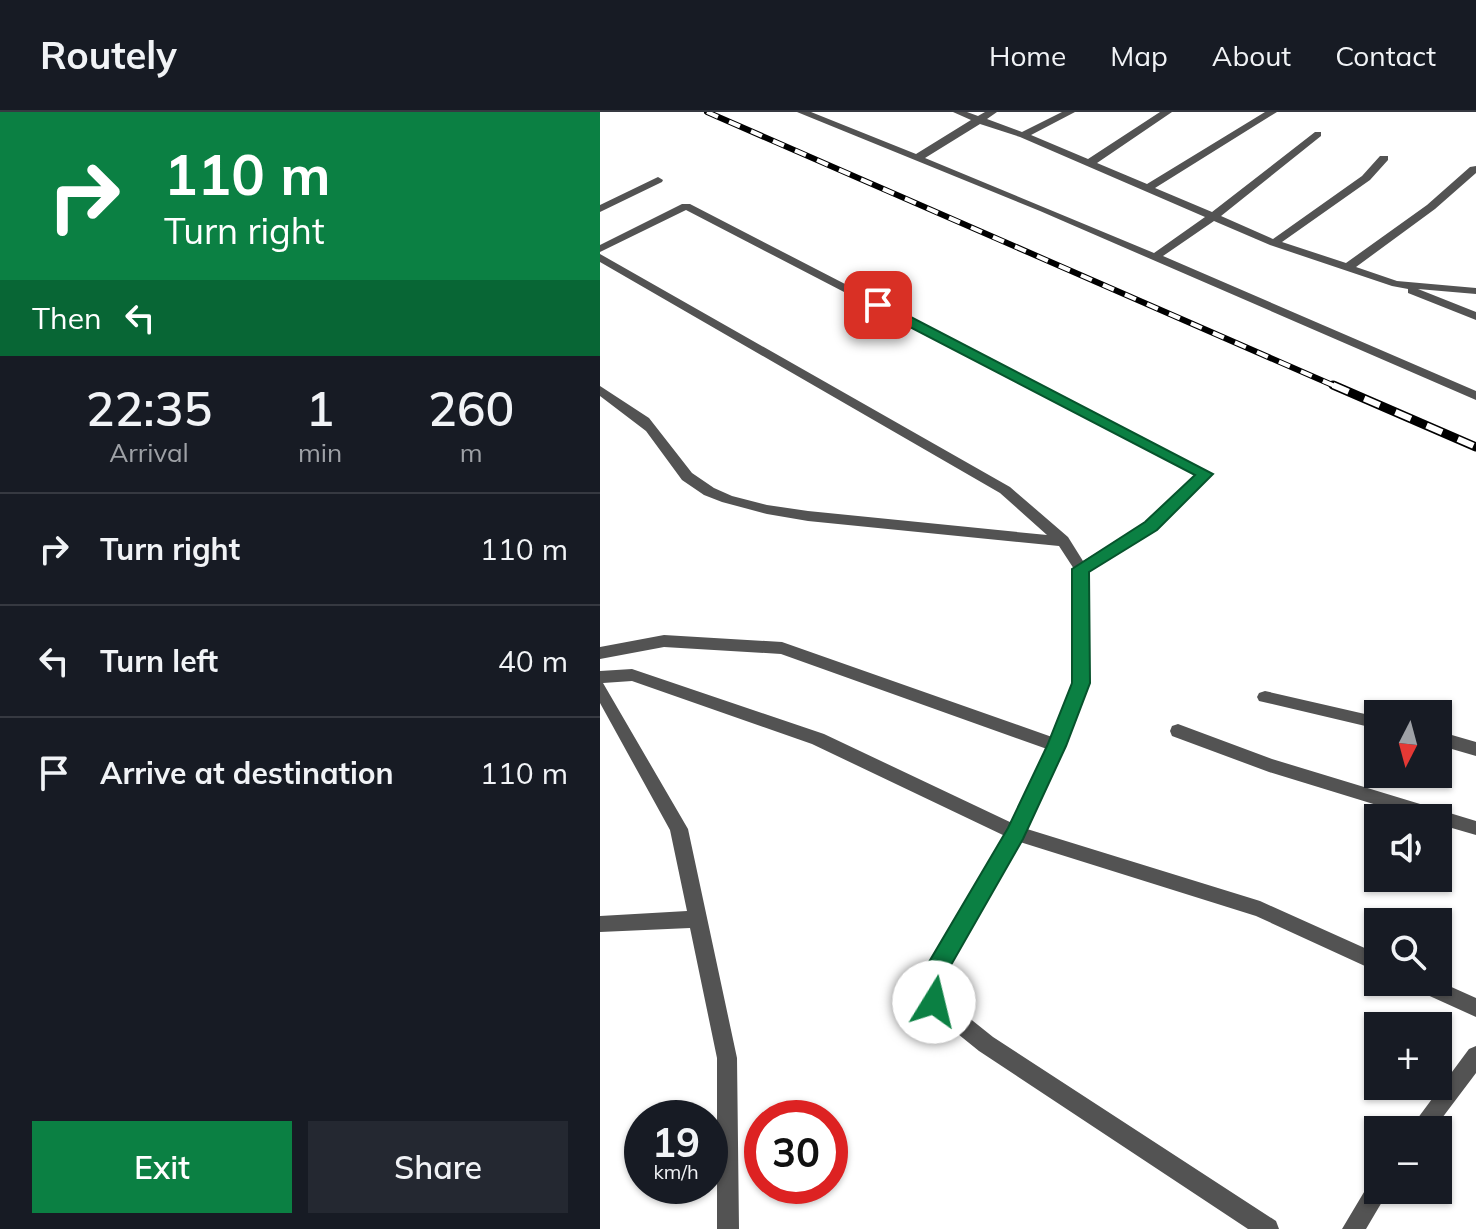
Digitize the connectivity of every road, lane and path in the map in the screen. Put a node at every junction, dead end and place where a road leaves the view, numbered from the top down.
1 (802, 112) edge
2 (958, 112) edge
3 (992, 112) edge
4 (1070, 112) edge
5 (1167, 112) edge
6 (1272, 112) edge
7 (979, 120) junction
8 (1318, 134) dead end
9 (1023, 135) junction
10 (919, 157) junction
11 (1384, 158) dead end
12 (1089, 163) junction
13 (1474, 169) dead end
14 (658, 180) dead end
15 (1148, 188) junction
16 (600, 209) edge
17 (1214, 216) junction
18 (1274, 243) junction
19 (600, 249) edge
20 (600, 257) edge
21 (1155, 257) junction
22 (1347, 268) junction
23 (1396, 284) junction
24 (1476, 291) edge
25 (1476, 316) edge
26 (600, 390) edge
27 (1476, 396) edge
28 (1063, 541) junction
29 (1081, 569) junction
30 (600, 653) edge
31 (600, 677) edge
32 (600, 688) edge
33 (1265, 697) dead end
34 (1364, 720) edge
35 (1178, 731) dead end
36 (1452, 742) edge
37 (1057, 746) junction
38 (1476, 749) edge
39 (1476, 828) edge
40 (1016, 833) junction
41 (698, 919) junction
42 (600, 924) edge
43 (1364, 957) edge
44 (1450, 996) edge
45 (1476, 1008) edge
46 (1476, 1056) edge
47 (1431, 1116) edge
48 (1369, 1204) edge
49 (728, 1229) edge
50 (1268, 1229) edge
51 (1353, 1229) edge

1 - 10 street
2 - 7 street
3 - 7 street
4 - 9 street
5 - 12 street
6 - 15 street
7 - 9 street
7 - 10 street
8 - 17 street
9 - 12 street
10 - 21 street
11 - 18 street
12 - 15 street
13 - 22 street
14 - 16 street
15 - 17 street
17 - 18 street
17 - 21 street
18 - 22 street
19 - 29 street
20 - 28 street
21 - 27 street
22 - 23 street
23 - 24 street
23 - 25 street
26 - 28 street
28 - 29 street
29 - 37 street
30 - 37 street
31 - 40 street
32 - 41 street
33 - 34 street
35 - 39 street
36 - 38 street
37 - 40 street
40 - 43 street
40 - 50 street
41 - 42 street
41 - 49 street
44 - 45 street
46 - 47 street
48 - 51 street

